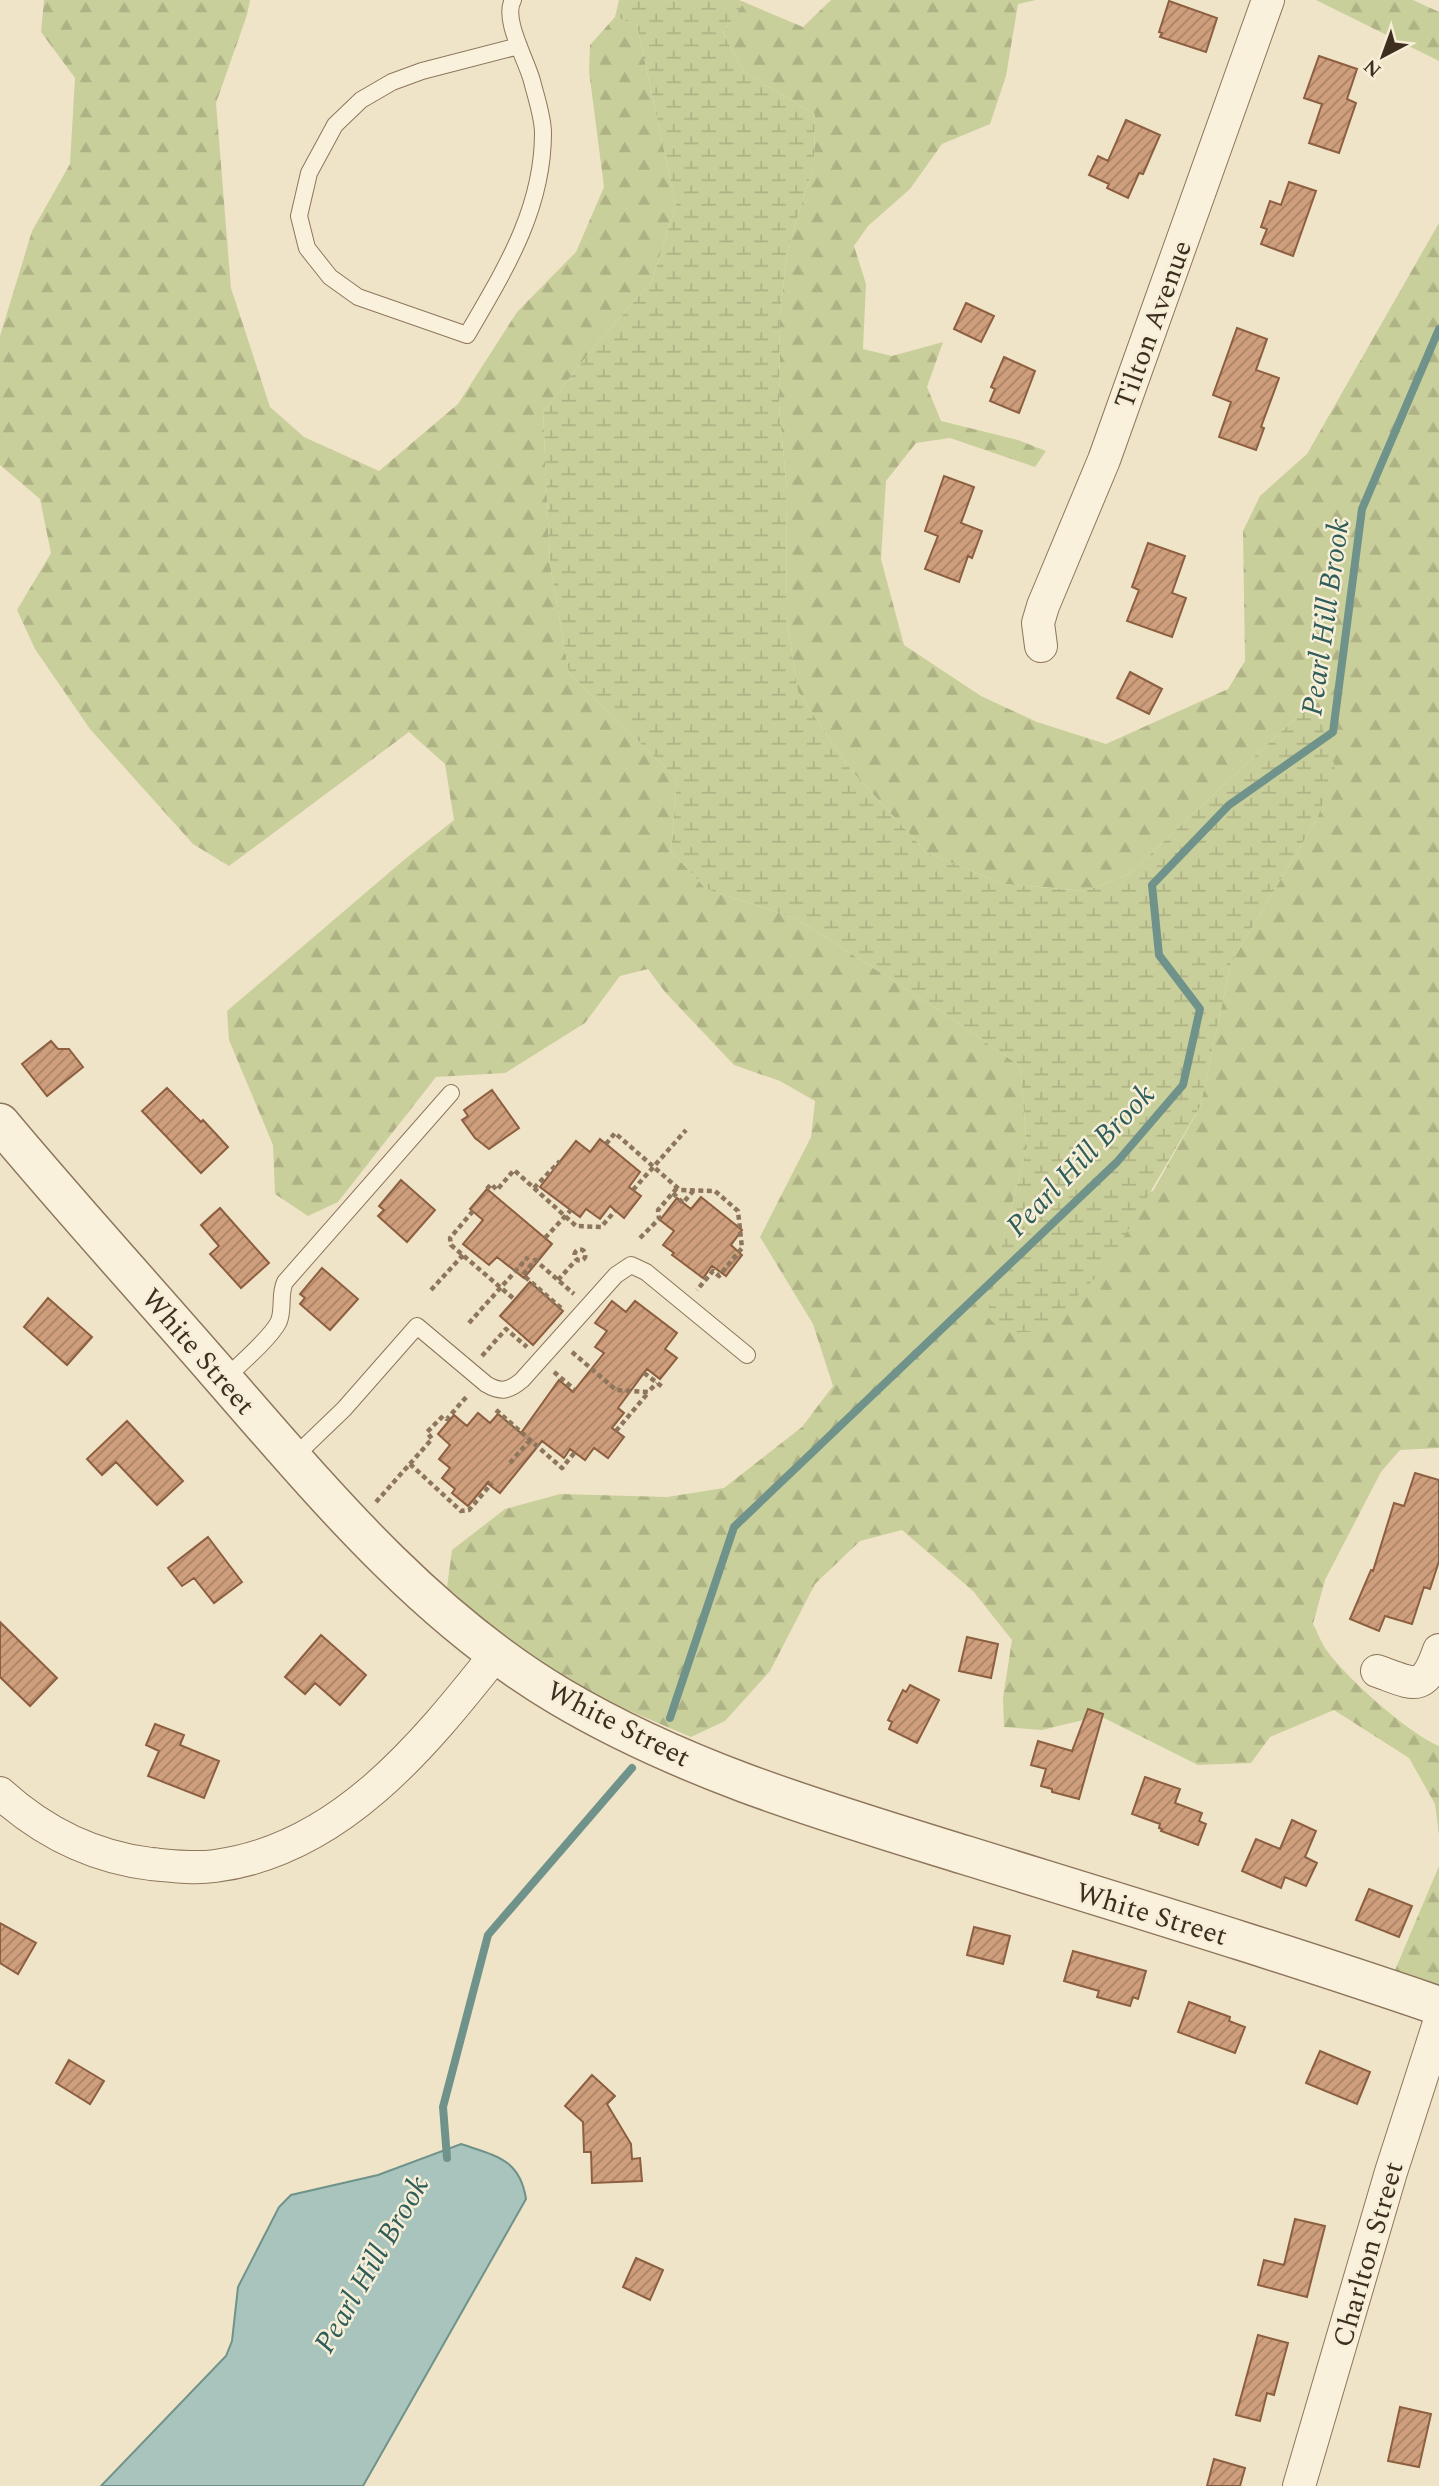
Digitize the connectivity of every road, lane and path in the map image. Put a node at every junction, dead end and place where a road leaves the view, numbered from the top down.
1 (513, 0) edge
2 (1268, 0) edge
3 (519, 46) junction
4 (1041, 646) dead end
5 (451, 1093) dead end
6 (1, 1126) edge
7 (686, 1130) dead end
8 (606, 1144) dead end
9 (560, 1161) dead end
10 (653, 1167) junction
11 (534, 1188) junction
12 (677, 1188) junction
13 (487, 1189) dead end
14 (633, 1190) dead end
15 (693, 1191) junction
16 (673, 1193) junction
17 (571, 1210) dead end
18 (473, 1211) dead end
19 (615, 1211) dead end
20 (565, 1216) junction
21 (545, 1238) dead end
22 (640, 1238) dead end
23 (463, 1255) junction
24 (528, 1257) dead end
25 (576, 1260) dead end
26 (523, 1263) junction
27 (529, 1269) junction
28 (558, 1280) junction
29 (501, 1288) junction
30 (431, 1290) dead end
31 (579, 1298) dead end
32 (514, 1299) dead end
33 (685, 1304) junction
34 (566, 1312) dead end
35 (469, 1323) dead end
36 (558, 1340) junction
37 (532, 1351) dead end
38 (747, 1355) dead end
39 (644, 1373) dead end
40 (224, 1380) junction
41 (474, 1380) junction
42 (657, 1383) junction
43 (664, 1388) dead end
44 (648, 1392) junction
45 (617, 1431) dead end
46 (530, 1440) junction
47 (575, 1452) dead end
48 (293, 1458) junction
49 (510, 1463) dead end
50 (410, 1464) junction
51 (492, 1483) dead end
52 (355, 1526) junction
53 (1439, 1650) edge
54 (496, 1654) junction
55 (1377, 1671) dead end
56 (0, 1793) edge
57 (1439, 2006) edge
58 (1439, 2023) edge
59 (1299, 2486) edge

1 - 3 lane
2 - 4 street, Tilton Avenue
3 - 3 lane
5 - 40 lane
6 - 40 street, White Street
7 - 10 path
8 - 10 path
9 - 11 path
10 - 12 path
10 - 14 path
11 - 13 path
11 - 20 path
12 - 15 path
12 - 16 path
15 - 16 path
15 - 33 path
16 - 22 path
17 - 20 path
18 - 23 path
19 - 20 path
20 - 21 path
23 - 29 path
23 - 30 path
24 - 26 path
25 - 28 path
26 - 27 path
26 - 29 path
27 - 28 path
27 - 34 path
28 - 31 path
29 - 32 path
29 - 35 path
33 - 36 lane
33 - 38 lane
36 - 41 lane
36 - 44 path
37 - 41 path
39 - 42 path
40 - 48 street, White Street
41 - 46 path
41 - 48 lane
41 - 50 path
42 - 43 path
42 - 44 path
44 - 45 path
46 - 47 path
46 - 49 path
48 - 52 street, White Street
50 - 51 path
50 - 52 path
52 - 54 street, White Street
53 - 55 street
54 - 56 street
54 - 57 street, White Street
58 - 59 street, Charlton Street

